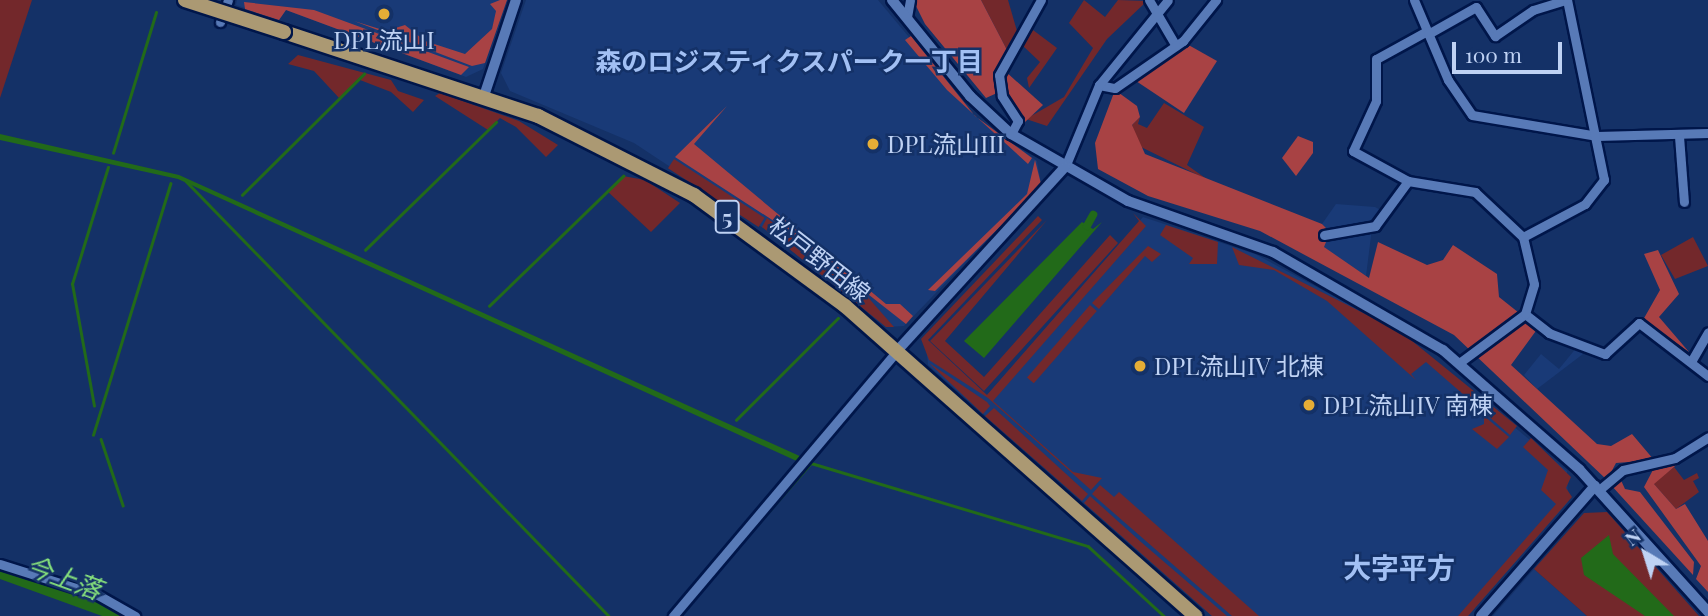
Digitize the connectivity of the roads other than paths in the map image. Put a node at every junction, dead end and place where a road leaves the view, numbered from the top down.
1 (186, 0) edge
2 (228, 0) edge
3 (516, 0) edge
4 (892, 0) edge
5 (910, 0) edge
6 (1041, 0) edge
7 (1149, 0) edge
8 (1168, 0) edge
9 (1216, 0) edge
10 (1414, 0) edge
11 (1567, 0) edge
12 (1158, 16) junction
13 (907, 17) junction
14 (220, 22) dead end
15 (1427, 32) junction
16 (1176, 46) junction
17 (1099, 85) junction
18 (484, 96) junction
19 (1708, 133) edge
20 (1011, 134) junction
21 (1597, 136) junction
22 (1679, 136) junction
23 (1065, 167) junction
24 (1408, 181) junction
25 (1684, 202) dead end
26 (1325, 236) dead end
27 (1523, 237) junction
28 (1525, 314) junction
29 (1708, 332) edge
30 (897, 351) junction
31 (1692, 360) junction
32 (1459, 363) junction
33 (1708, 376) edge
34 (1708, 437) edge
35 (1602, 486) junction
36 (0, 564) edge
37 (1708, 612) edge
38 (135, 616) edge
39 (673, 616) edge
40 (1195, 616) edge
41 (1481, 616) edge

1 - 18 main road, 松戸野田線 / 5, bridge
2 - 14 street
3 - 18 street
4 - 13 street
5 - 13 street
6 - 20 street
7 - 12 street
8 - 12 street
9 - 16 street
10 - 15 street
11 - 15 street
11 - 21 street
12 - 16 street
12 - 17 street
13 - 20 street
15 - 21 street
15 - 24 street
16 - 17 street
17 - 23 street
18 - 30 main road, 松戸野田線 / 5
19 - 22 street
20 - 23 street
21 - 22 street
21 - 27 street
22 - 25 street
23 - 30 street
23 - 32 street
24 - 26 street
24 - 27 street
27 - 28 street
28 - 31 street
28 - 32 street
29 - 31 street
30 - 39 street
30 - 40 main road, 松戸野田線 / 5
31 - 33 street
32 - 35 street
34 - 35 street
35 - 37 street
35 - 41 street
36 - 38 street

